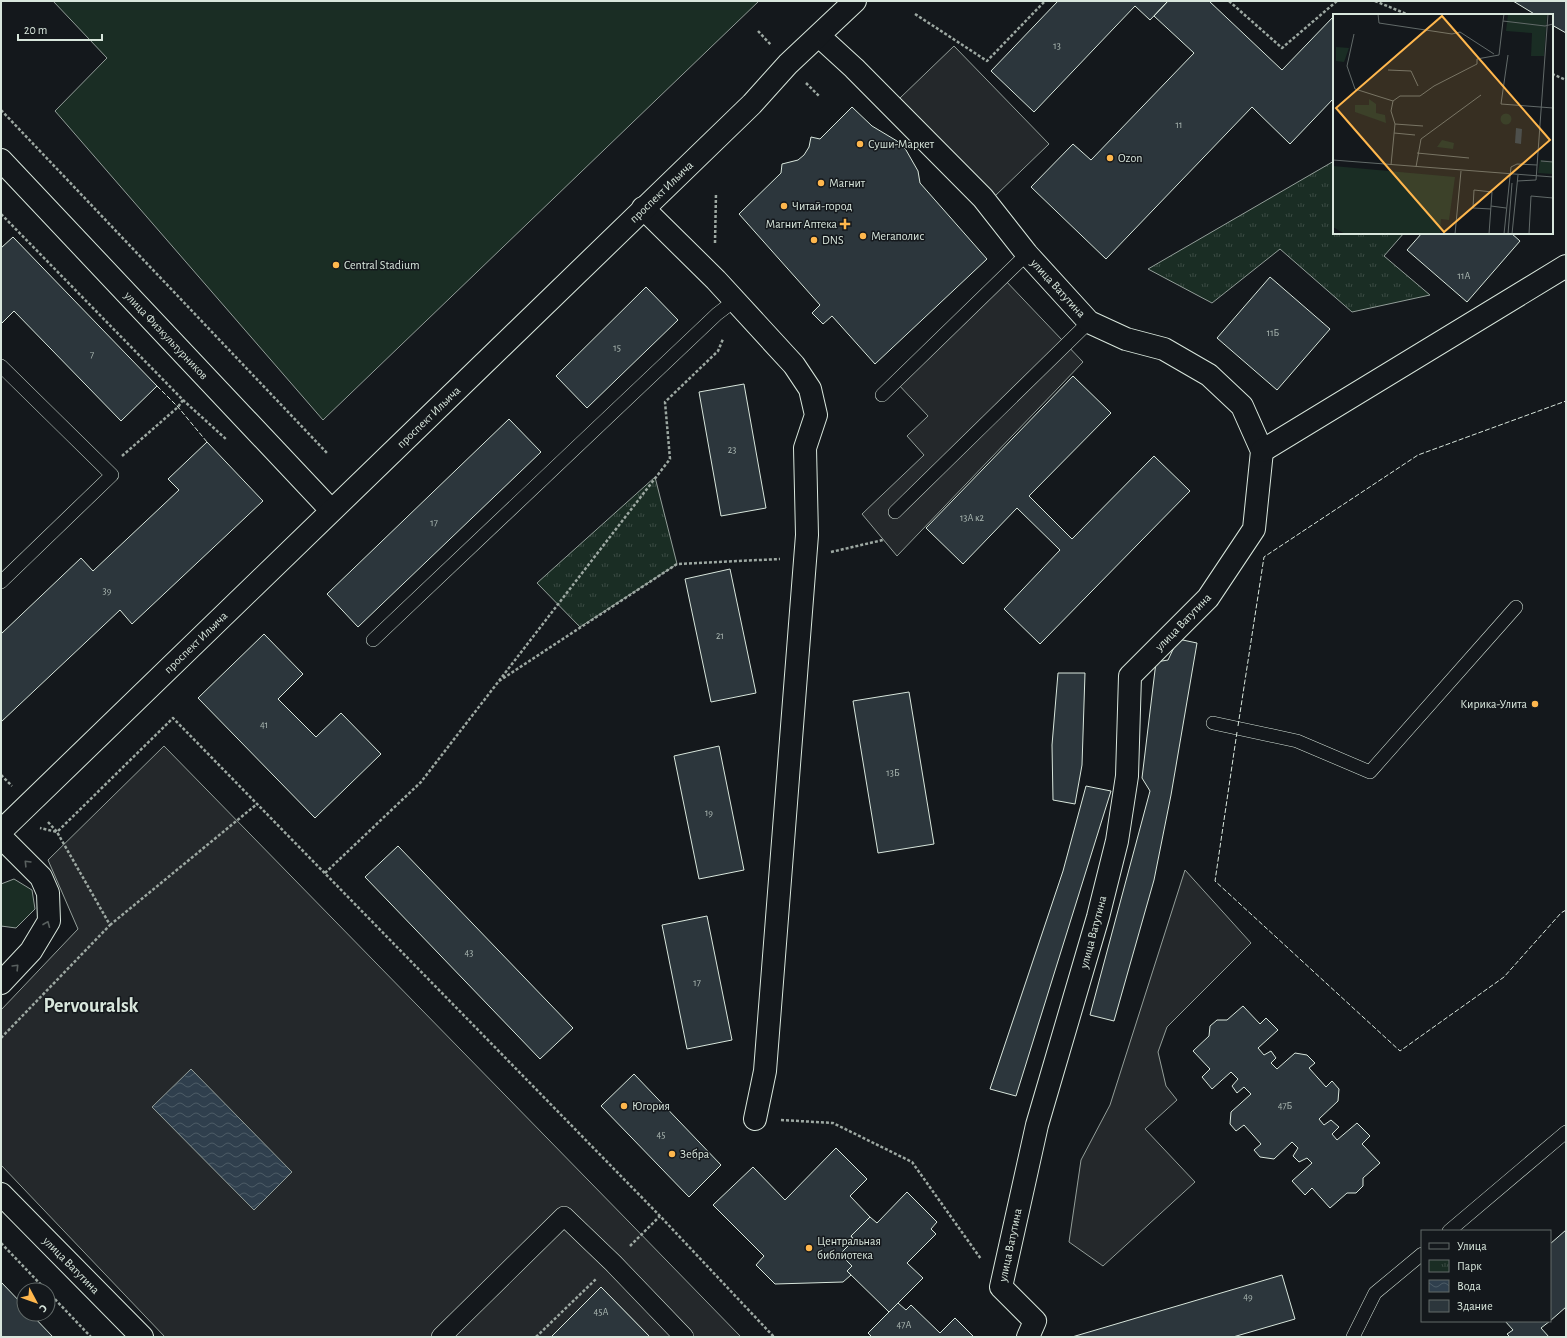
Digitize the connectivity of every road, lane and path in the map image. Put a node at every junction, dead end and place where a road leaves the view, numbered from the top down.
1 (855, 1) edge
2 (1046, 1) edge
3 (1229, 1) edge
4 (1337, 1) edge
5 (1375, 1) edge
6 (915, 14) dead end
7 (1407, 14) edge
8 (819, 36) junction
9 (1553, 74) edge
10 (1566, 80) edge
11 (1, 110) edge
12 (1, 160) edge
13 (716, 193) dead end
14 (643, 208) junction
15 (1, 214) edge
16 (1027, 254) junction
17 (1566, 266) edge
18 (716, 280) junction
19 (734, 301) junction
20 (717, 314) junction
21 (1089, 322) junction
22 (1, 366) edge
23 (882, 396) dead end
24 (183, 400) junction
25 (229, 442) dead end
26 (1262, 451) junction
27 (327, 454) dead end
28 (107, 469) junction
29 (331, 510) junction
30 (895, 512) dead end
31 (883, 540) dead end
32 (805, 557) junction
33 (1, 582) edge
34 (1516, 607) dead end
35 (373, 640) dead end
36 (497, 682) junction
37 (1213, 723) dead end
38 (1, 774) edge
39 (29, 803) junction
40 (257, 804) junction
41 (1, 831) edge
42 (1, 837) edge
43 (325, 873) junction
44 (110, 925) dead end
45 (1, 983) edge
46 (755, 1119) joint
47 (1566, 1132) edge
48 (1, 1194) edge
49 (660, 1216) junction
50 (1450, 1230) edge
51 (1, 1243) edge
52 (1421, 1255) edge
53 (613, 1263) junction
54 (38, 1282) edge
55 (1001, 1287) junction
56 (56, 1300) edge
57 (91, 1337) edge
58 (142, 1337) edge
59 (442, 1337) edge
60 (536, 1337) edge
61 (684, 1337) edge
62 (774, 1337) edge
63 (1028, 1337) edge
64 (1353, 1337) edge

1 - 8 street, проспект Ильича
2 - 6 path
3 - 4 path
5 - 7 path
8 - 14 street, проспект Ильича
8 - 16 street, улица Ватутина
9 - 10 path
11 - 27 path
12 - 29 street, улица Физкультурников
13 - 18 path
14 - 18 street
14 - 29 street, проспект Ильича
15 - 24 path
16 - 21 street, улица Ватутина
16 - 23 lane
17 - 26 street
18 - 19 street
19 - 20 lane
19 - 32 street
20 - 35 lane
20 - 36 path
21 - 26 street, улица Ватутина
21 - 30 lane
22 - 28 lane
24 - 25 path
24 - 28 path
26 - 55 street, улица Ватутина
28 - 33 lane
29 - 39 street, проспект Ильича
31 - 32 path
32 - 36 path
32 - 46 street
34 - 37 lane
36 - 43 path
38 - 39 path
39 - 40 path
39 - 41 street, проспект Ильича
40 - 43 path
40 - 44 path
45 -> 42 street
43 - 49 path
46 - 55 path
47 - 50 lane
48 - 58 street, улица Ватутина
49 - 53 path
49 - 62 path
51 - 54 path
52 - 64 lane
53 - 59 street
53 - 60 path
53 - 61 street
55 - 63 street, улица Ватутина
56 - 57 path

